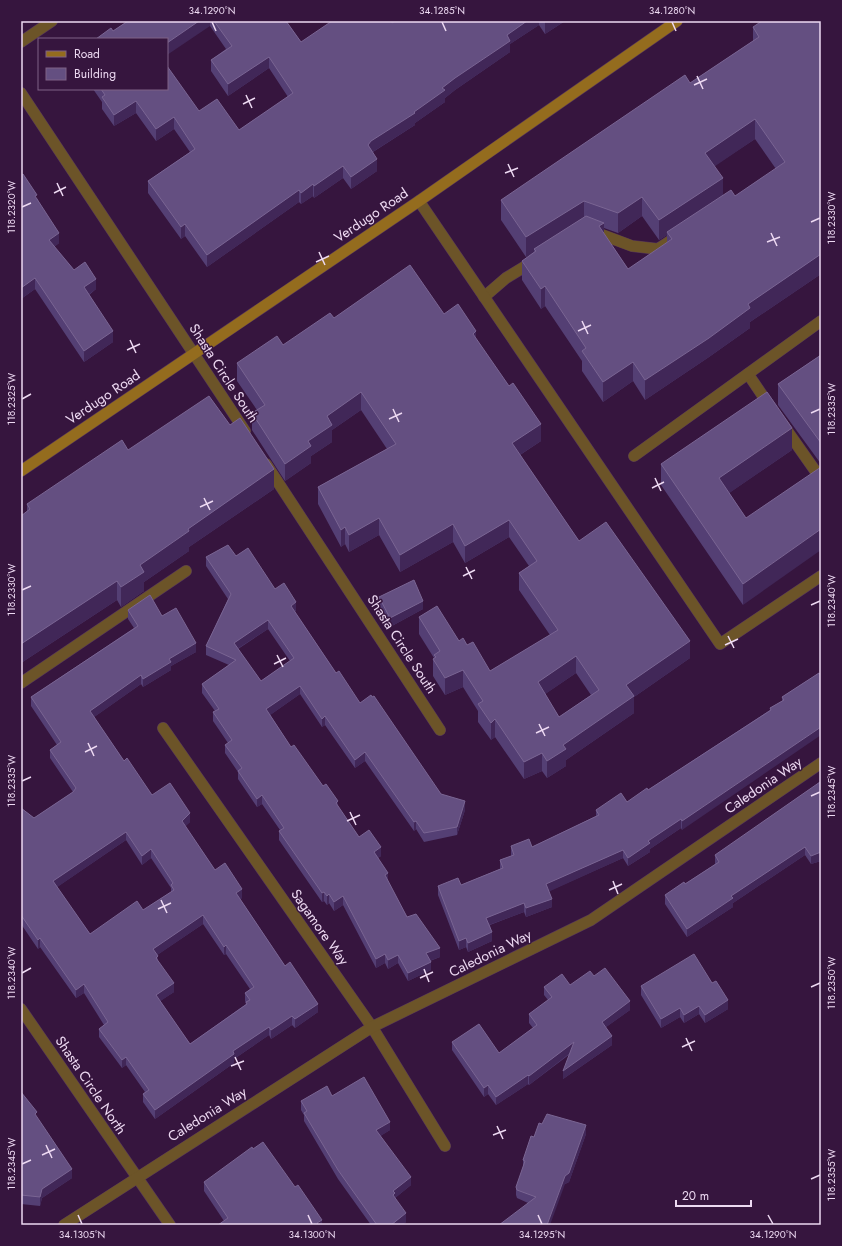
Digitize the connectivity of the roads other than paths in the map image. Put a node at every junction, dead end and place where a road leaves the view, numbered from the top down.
1 (52, 21) edge
2 (677, 21) edge
3 (21, 42) edge
4 (21, 94) edge
5 (419, 201) junction
6 (579, 231) edge
7 (678, 236) edge
8 (543, 255) edge
9 (484, 297) junction
10 (821, 321) edge
11 (194, 354) junction
12 (748, 374) junction
13 (250, 440) edge
14 (259, 453) edge
15 (634, 456) dead end
16 (21, 471) edge
17 (821, 479) edge
18 (186, 571) dead end
19 (821, 576) edge
20 (21, 683) edge
21 (163, 728) dead end
22 (440, 730) dead end
23 (821, 763) edge
24 (21, 1009) edge
25 (372, 1027) junction
26 (445, 1146) dead end
27 (136, 1177) junction
28 (64, 1225) edge
29 (170, 1225) edge

1 - 3 street
2 - 5 main road, Verdugo Road
4 - 11 street, Shasta Circle South
5 - 9 street
5 - 11 main road, Verdugo Road
6 - 7 street
8 - 9 street
9 - 19 street
10 - 12 street
11 - 13 street, Shasta Circle South
11 - 16 main road, Verdugo Road
12 - 15 street
12 - 17 street
14 - 22 street, Shasta Circle South
18 - 20 street
21 - 25 street, Sagamore Way
23 - 25 street, Caledonia Way
24 - 27 street, Shasta Circle North
25 - 26 street, Sagamore Way
25 - 27 street, Caledonia Way
27 - 28 street, Caledonia Way
27 - 29 street, Shasta Circle North

